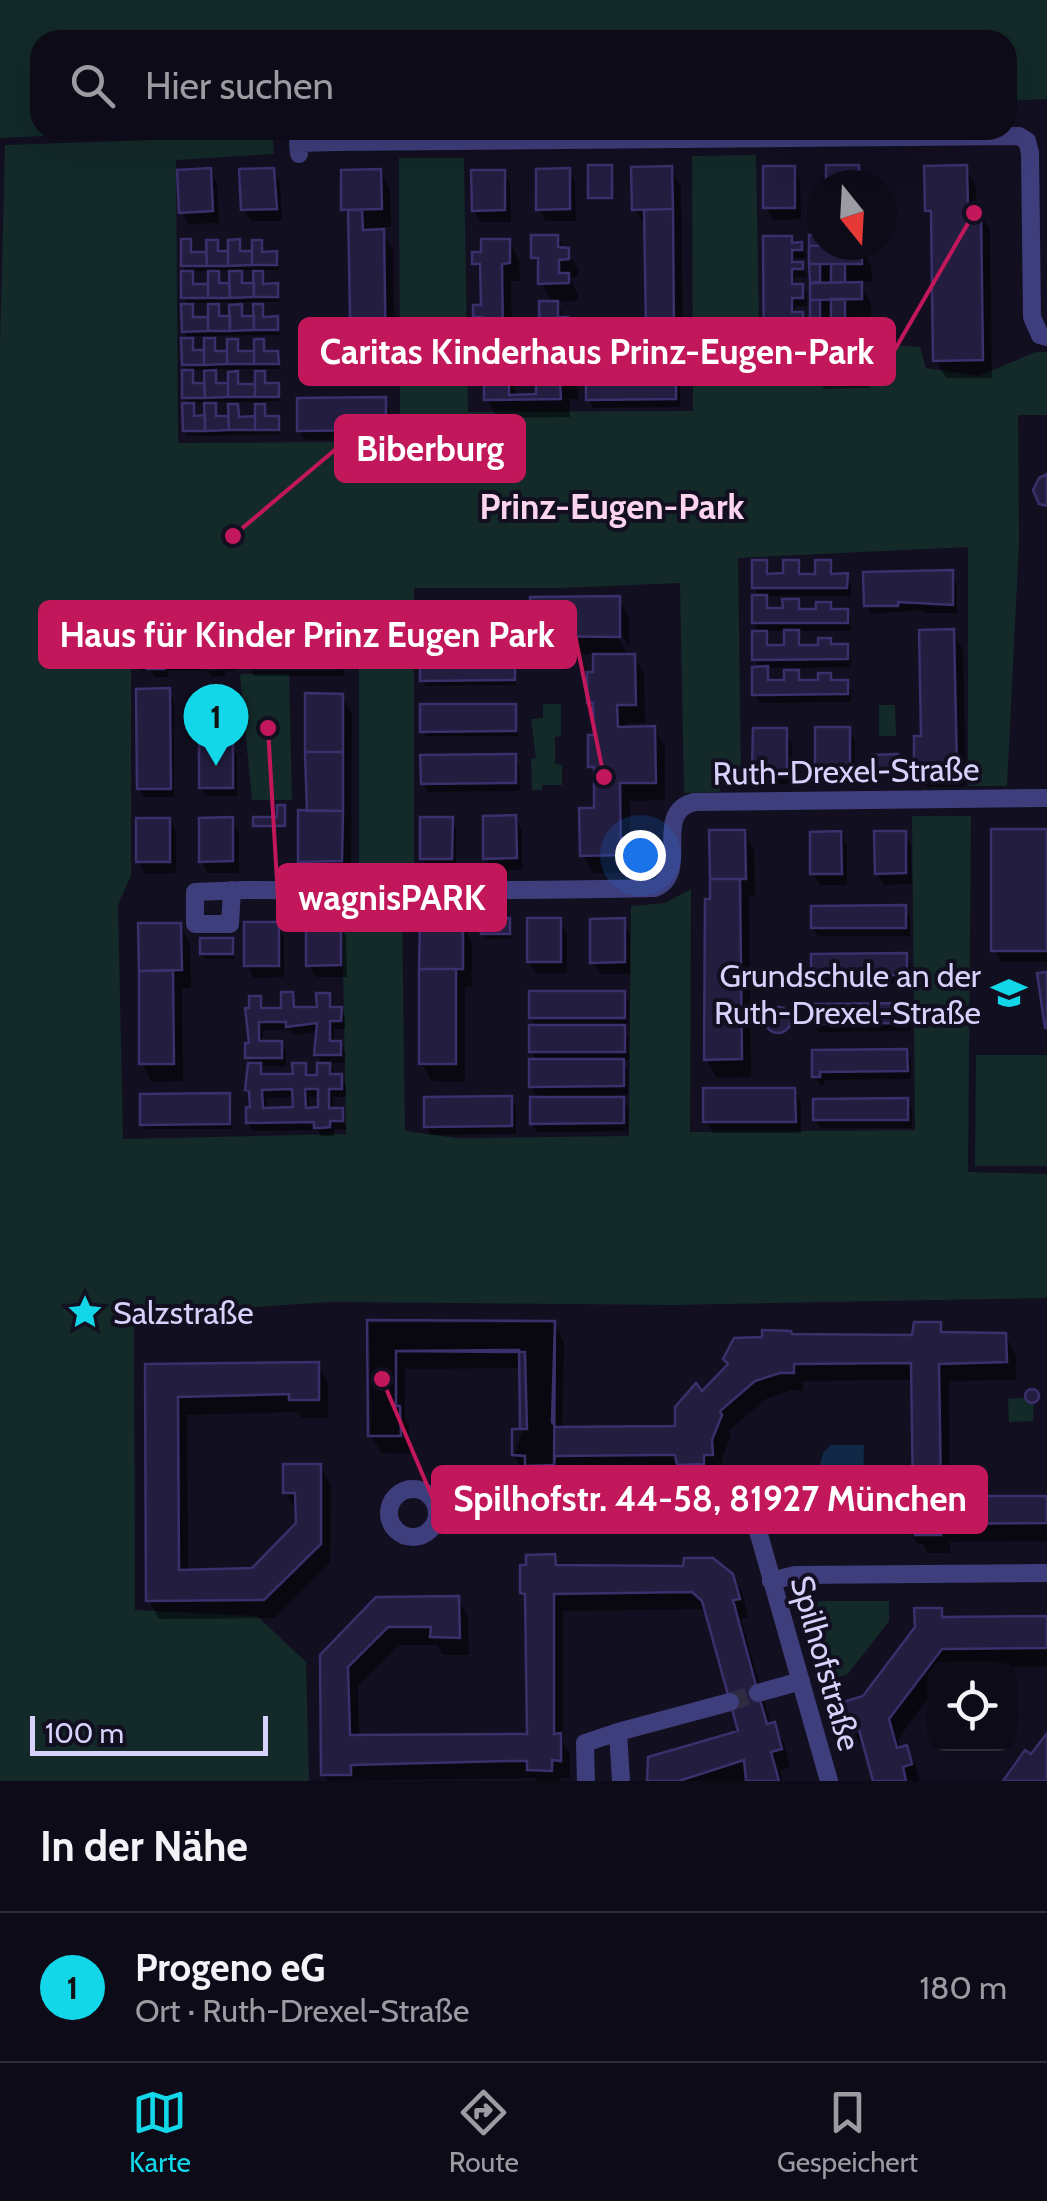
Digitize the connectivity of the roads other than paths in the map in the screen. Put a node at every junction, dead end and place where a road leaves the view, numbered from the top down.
1 (1017, 136) edge
2 (577, 140) edge
3 (298, 154) dead end
4 (1047, 338) edge
5 (1047, 798) edge
6 (232, 890) dead end
7 (438, 1515) dead end
8 (1047, 1574) edge
9 (771, 1581) junction
10 (801, 1681) junction
11 (758, 1693) tunnel mouth
12 (730, 1702) tunnel mouth
13 (618, 1732) junction
14 (586, 1781) edge
15 (621, 1781) edge
16 (829, 1781) edge

1 - 4 street
2 - 3 street
5 - 6 street, Ruth-Drexel-Straße
7 - 9 street, Spilhofstraße
8 - 9 street
9 - 10 street, Spilhofstraße
10 - 11 street
10 - 16 street, Spilhofstraße
12 - 13 street
13 - 14 street
13 - 15 street

